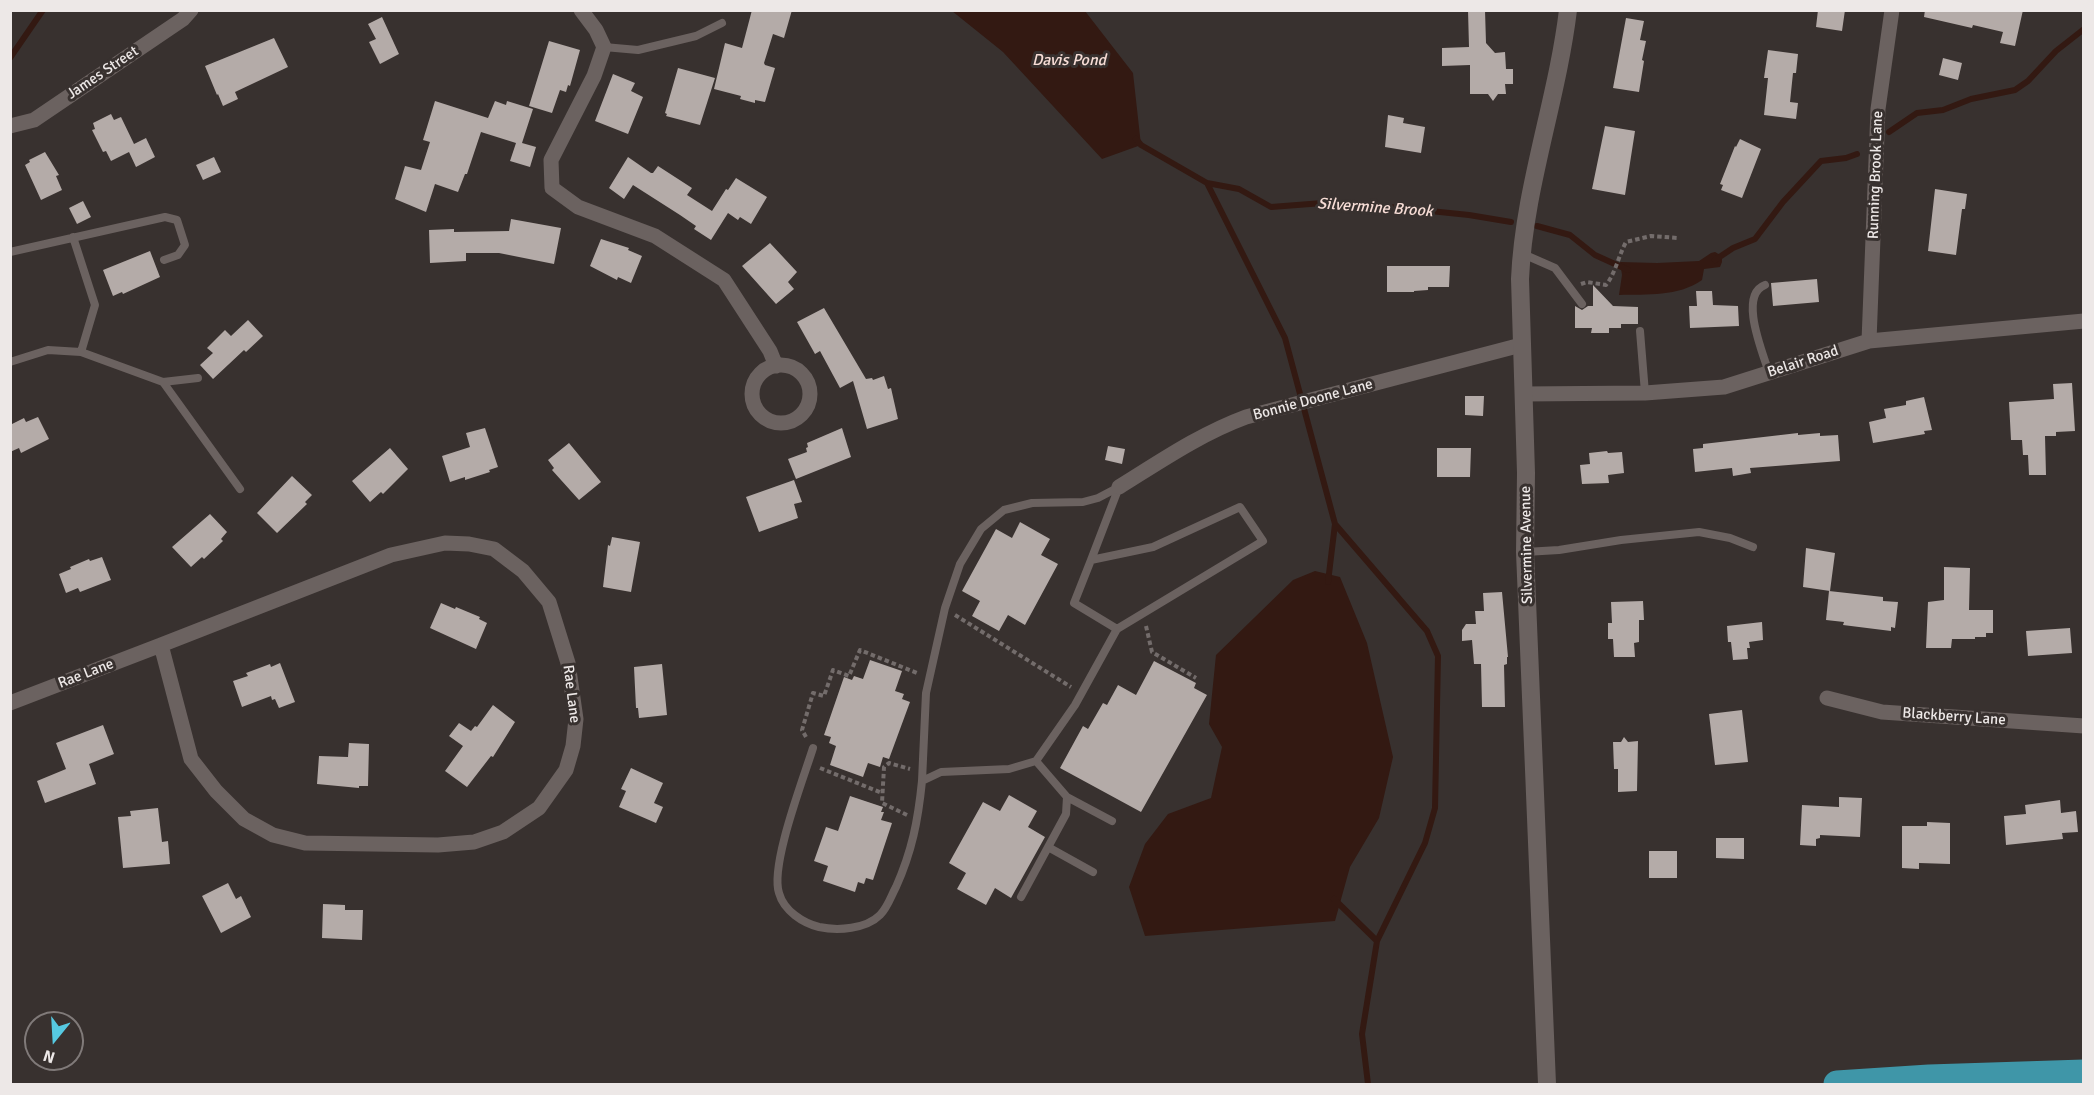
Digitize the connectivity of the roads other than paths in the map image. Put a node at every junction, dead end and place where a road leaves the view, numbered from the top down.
1 (191, 10) edge
2 (581, 10) edge
3 (1568, 10) edge
4 (1892, 10) edge
5 (722, 23) dead end
6 (604, 47) junction
7 (10, 126) edge
8 (73, 237) junction
9 (10, 252) edge
10 (1521, 253) junction
11 (164, 260) dead end
12 (1765, 285) dead end
13 (1582, 304) dead end
14 (2084, 321) edge
15 (1640, 331) dead end
16 (1869, 341) junction
17 (1521, 345) junction
18 (81, 352) junction
19 (10, 362) edge
20 (776, 366) dead end
21 (1769, 373) junction
22 (198, 378) dead end
23 (163, 382) junction
24 (1645, 393) junction
25 (1523, 394) junction
26 (1119, 487) junction
27 (240, 489) dead end
28 (1753, 547) dead end
29 (1525, 552) junction
30 (1091, 560) junction
31 (1117, 629) junction
32 (161, 645) junction
33 (1827, 698) dead end
34 (10, 704) edge
35 (2084, 726) edge
36 (813, 748) road end
37 (1036, 761) junction
38 (922, 777) junction
39 (1067, 797) junction
40 (1112, 821) dead end
41 (1048, 847) junction
42 (1093, 872) dead end
43 (1021, 897) dead end
44 (2084, 1073) edge
45 (1547, 1084) edge
46 (1837, 1084) edge

1 - 7 street, James Street
2 - 6 street
3 - 10 street, Silvermine Avenue
4 - 16 street, Running Brook Lane
5 - 6 lane
6 - 20 street
8 - 9 lane
8 - 11 lane
8 - 18 lane
10 - 13 lane
10 - 17 street, Silvermine Avenue
12 - 21 lane
14 - 16 street, Belair Road
15 - 24 lane
16 - 21 street, Belair Road
17 - 25 street, Silvermine Avenue
17 - 26 street, Bonnie Doone Lane
18 - 19 lane
18 - 23 lane
21 - 24 street, Belair Road
22 - 23 lane
23 - 27 lane
24 - 25 street, Belair Road
25 - 29 street, Silvermine Avenue
26 - 30 lane
26 - 38 lane
28 - 29 lane
29 - 45 street, Silvermine Avenue
30 - 31 lane
30 - 31 lane
31 - 37 lane
32 - 32 street, Rae Lane
32 - 34 street, Rae Lane
33 - 35 street, Blackberry Lane
36 - 38 lane
37 - 38 lane
37 - 39 lane
39 - 40 lane
39 - 41 lane
41 - 42 lane
41 - 43 lane
44 - 46 highway

